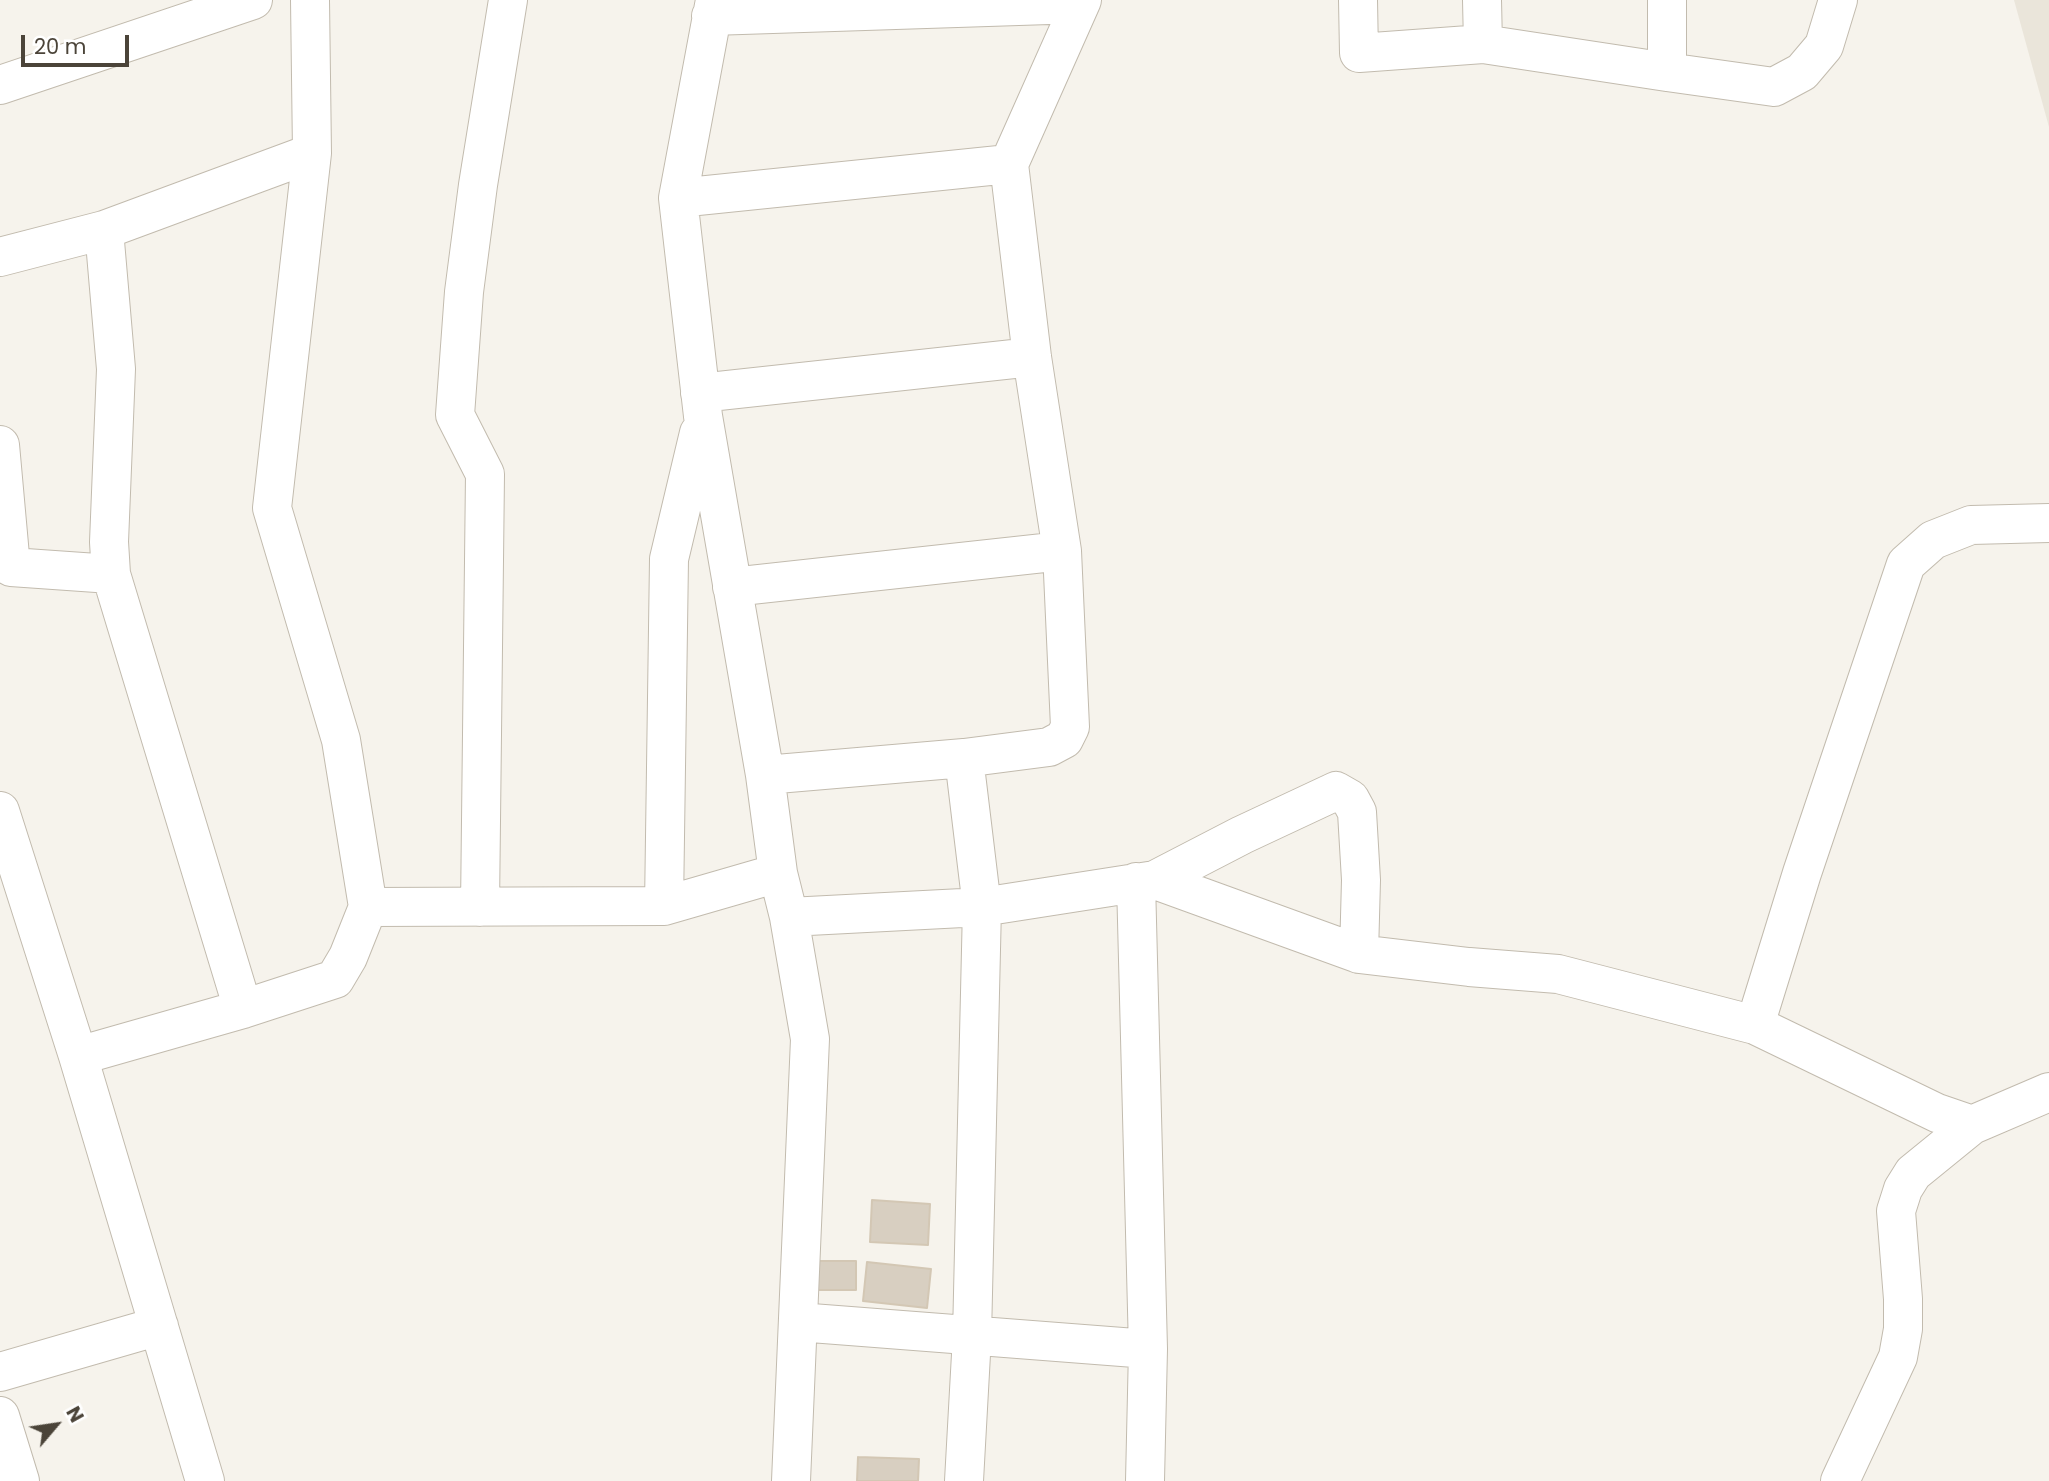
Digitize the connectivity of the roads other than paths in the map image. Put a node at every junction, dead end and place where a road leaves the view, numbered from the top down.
1 (253, 0) edge
2 (310, 0) edge
3 (508, 0) edge
4 (1358, 0) edge
5 (1482, 0) edge
6 (1667, 0) edge
7 (1838, 0) edge
8 (1081, 2) edge
9 (713, 8) edge
10 (1483, 44) junction
11 (1667, 72) junction
12 (0, 85) edge
13 (312, 153) junction
14 (1009, 164) junction
15 (678, 198) junction
16 (104, 230) junction
17 (0, 257) edge
18 (1032, 357) junction
19 (702, 405) junction
20 (0, 445) edge
21 (2049, 523) edge
22 (1062, 551) junction
23 (111, 574) junction
24 (732, 587) junction
25 (964, 758) junction
26 (765, 775) junction
27 (0, 811) edge
28 (778, 873) junction
29 (1145, 881) junction
30 (664, 906) junction
31 (368, 907) junction
32 (480, 907) junction
33 (982, 907) junction
34 (789, 917) junction
35 (1359, 954) junction
36 (243, 1009) junction
37 (1755, 1025) junction
38 (78, 1056) junction
39 (2049, 1092) edge
40 (1972, 1125) junction
41 (798, 1322) junction
42 (159, 1326) junction
43 (972, 1336) junction
44 (1147, 1349) junction
45 (0, 1372) edge
46 (0, 1416) edge
47 (20, 1481) edge
48 (205, 1481) edge
49 (791, 1481) edge
50 (964, 1481) edge
51 (1145, 1481) edge
52 (1840, 1481) edge

1 - 12 street
2 - 13 street
3 - 32 street
4 - 10 street
5 - 10 street
6 - 11 street
7 - 11 street
8 - 9 street
8 - 14 street
9 - 15 street
10 - 11 street
13 - 16 street
13 - 31 street
14 - 15 street
14 - 18 street
15 - 19 street
16 - 17 street
16 - 23 street
18 - 19 street
18 - 22 street
19 - 24 street
19 - 30 street
20 - 23 street
21 - 37 street
22 - 24 street
22 - 25 street
23 - 36 street
24 - 26 street
25 - 26 street
25 - 33 street
26 - 28 street
27 - 38 street
28 - 30 street
28 - 34 street
29 - 33 street
29 - 35 street
29 - 35 street
29 - 44 street
30 - 32 street
31 - 32 street
31 - 36 street
33 - 34 street
33 - 43 street
34 - 41 street
35 - 37 street
36 - 38 street
37 - 40 street
38 - 42 street
39 - 40 street
40 - 52 street
41 - 43 street
41 - 49 street
42 - 45 street
42 - 48 street
43 - 44 street
43 - 50 street
44 - 51 street
46 - 47 street

